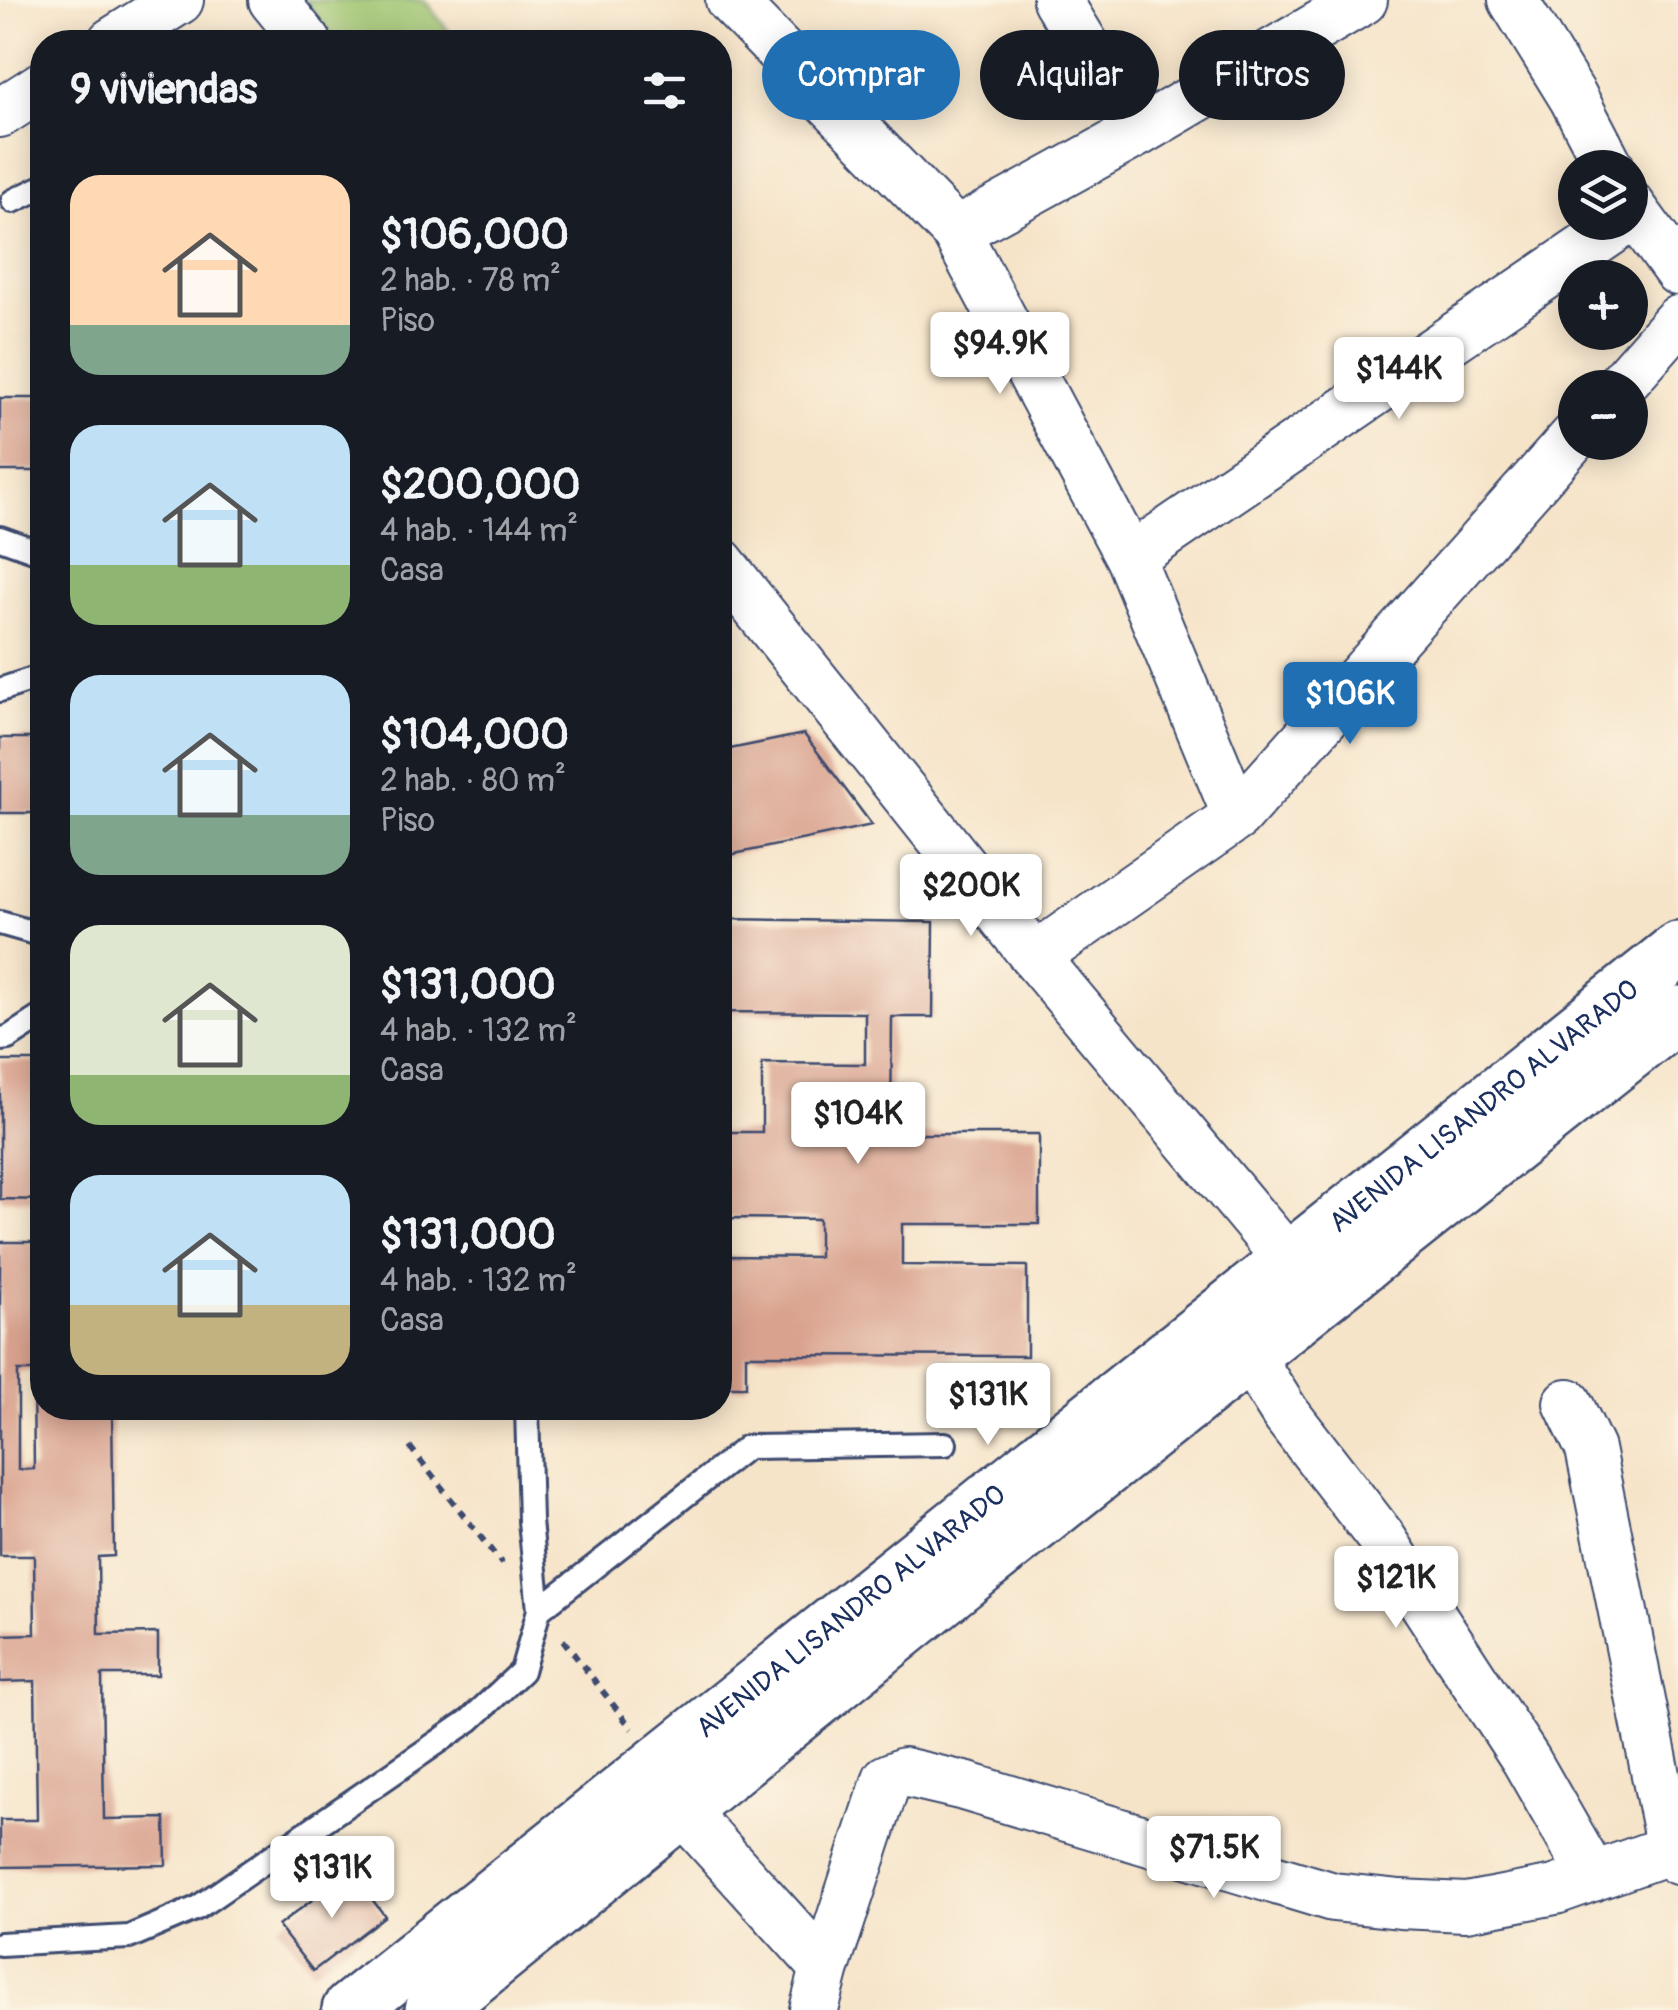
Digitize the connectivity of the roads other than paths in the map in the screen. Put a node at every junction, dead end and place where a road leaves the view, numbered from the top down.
1 (179, 0) edge
2 (273, 0) edge
3 (730, 0) edge
4 (1057, 0) edge
5 (1363, 0) edge
6 (1513, 0) edge
7 (131, 30) edge
8 (297, 30) edge
9 (30, 94) edge
10 (0, 113) edge
11 (1138, 132) junction
12 (1601, 150) edge
13 (30, 193) edge
14 (14, 201) dead end
15 (956, 232) junction
16 (1648, 236) edge
17 (1594, 240) edge
18 (1678, 270) edge
19 (1678, 320) edge
20 (1634, 370) edge
21 (1558, 455) edge
22 (0, 538) edge
23 (30, 549) edge
24 (1130, 558) junction
25 (732, 577) edge
26 (30, 680) edge
27 (0, 690) edge
28 (1238, 816) junction
29 (0, 923) edge
30 (30, 932) edge
31 (1678, 950) edge
32 (1035, 957) junction
33 (1678, 1014) edge
34 (30, 1023) edge
35 (0, 1040) edge
36 (1290, 1262) junction
37 (1249, 1356) junction
38 (1568, 1403) dead end
39 (527, 1420) edge
40 (945, 1444) dead end
41 (539, 1610) junction
42 (664, 1791) junction
43 (1675, 1855) edge
44 (1594, 1876) junction
45 (0, 1944) edge
46 (819, 1989) edge
47 (350, 2010) edge
48 (433, 2010) edge

1 - 7 street
2 - 8 street
3 - 15 street
4 - 11 street
5 - 11 street
6 - 12 street
9 - 10 street
11 - 15 street
13 - 14 lane
15 - 24 street
16 - 18 street
17 - 24 street
19 - 20 street
21 - 28 street
22 - 23 lane
24 - 28 street
25 - 32 street
26 - 27 lane
28 - 32 street
29 - 30 lane
31 - 36 street, AVENIDA LISANDRO ALVARADO
32 - 36 street
33 - 37 street, AVENIDA LISANDRO ALVARADO
34 - 35 lane
36 - 42 street, AVENIDA LISANDRO ALVARADO
37 - 42 street, AVENIDA LISANDRO ALVARADO
37 - 44 street
38 - 43 street
39 - 41 lane
40 - 41 lane
41 - 45 lane
42 - 46 street
42 - 47 street, AVENIDA LISANDRO ALVARADO
42 - 48 street, AVENIDA LISANDRO ALVARADO
43 - 44 street
44 - 46 street

